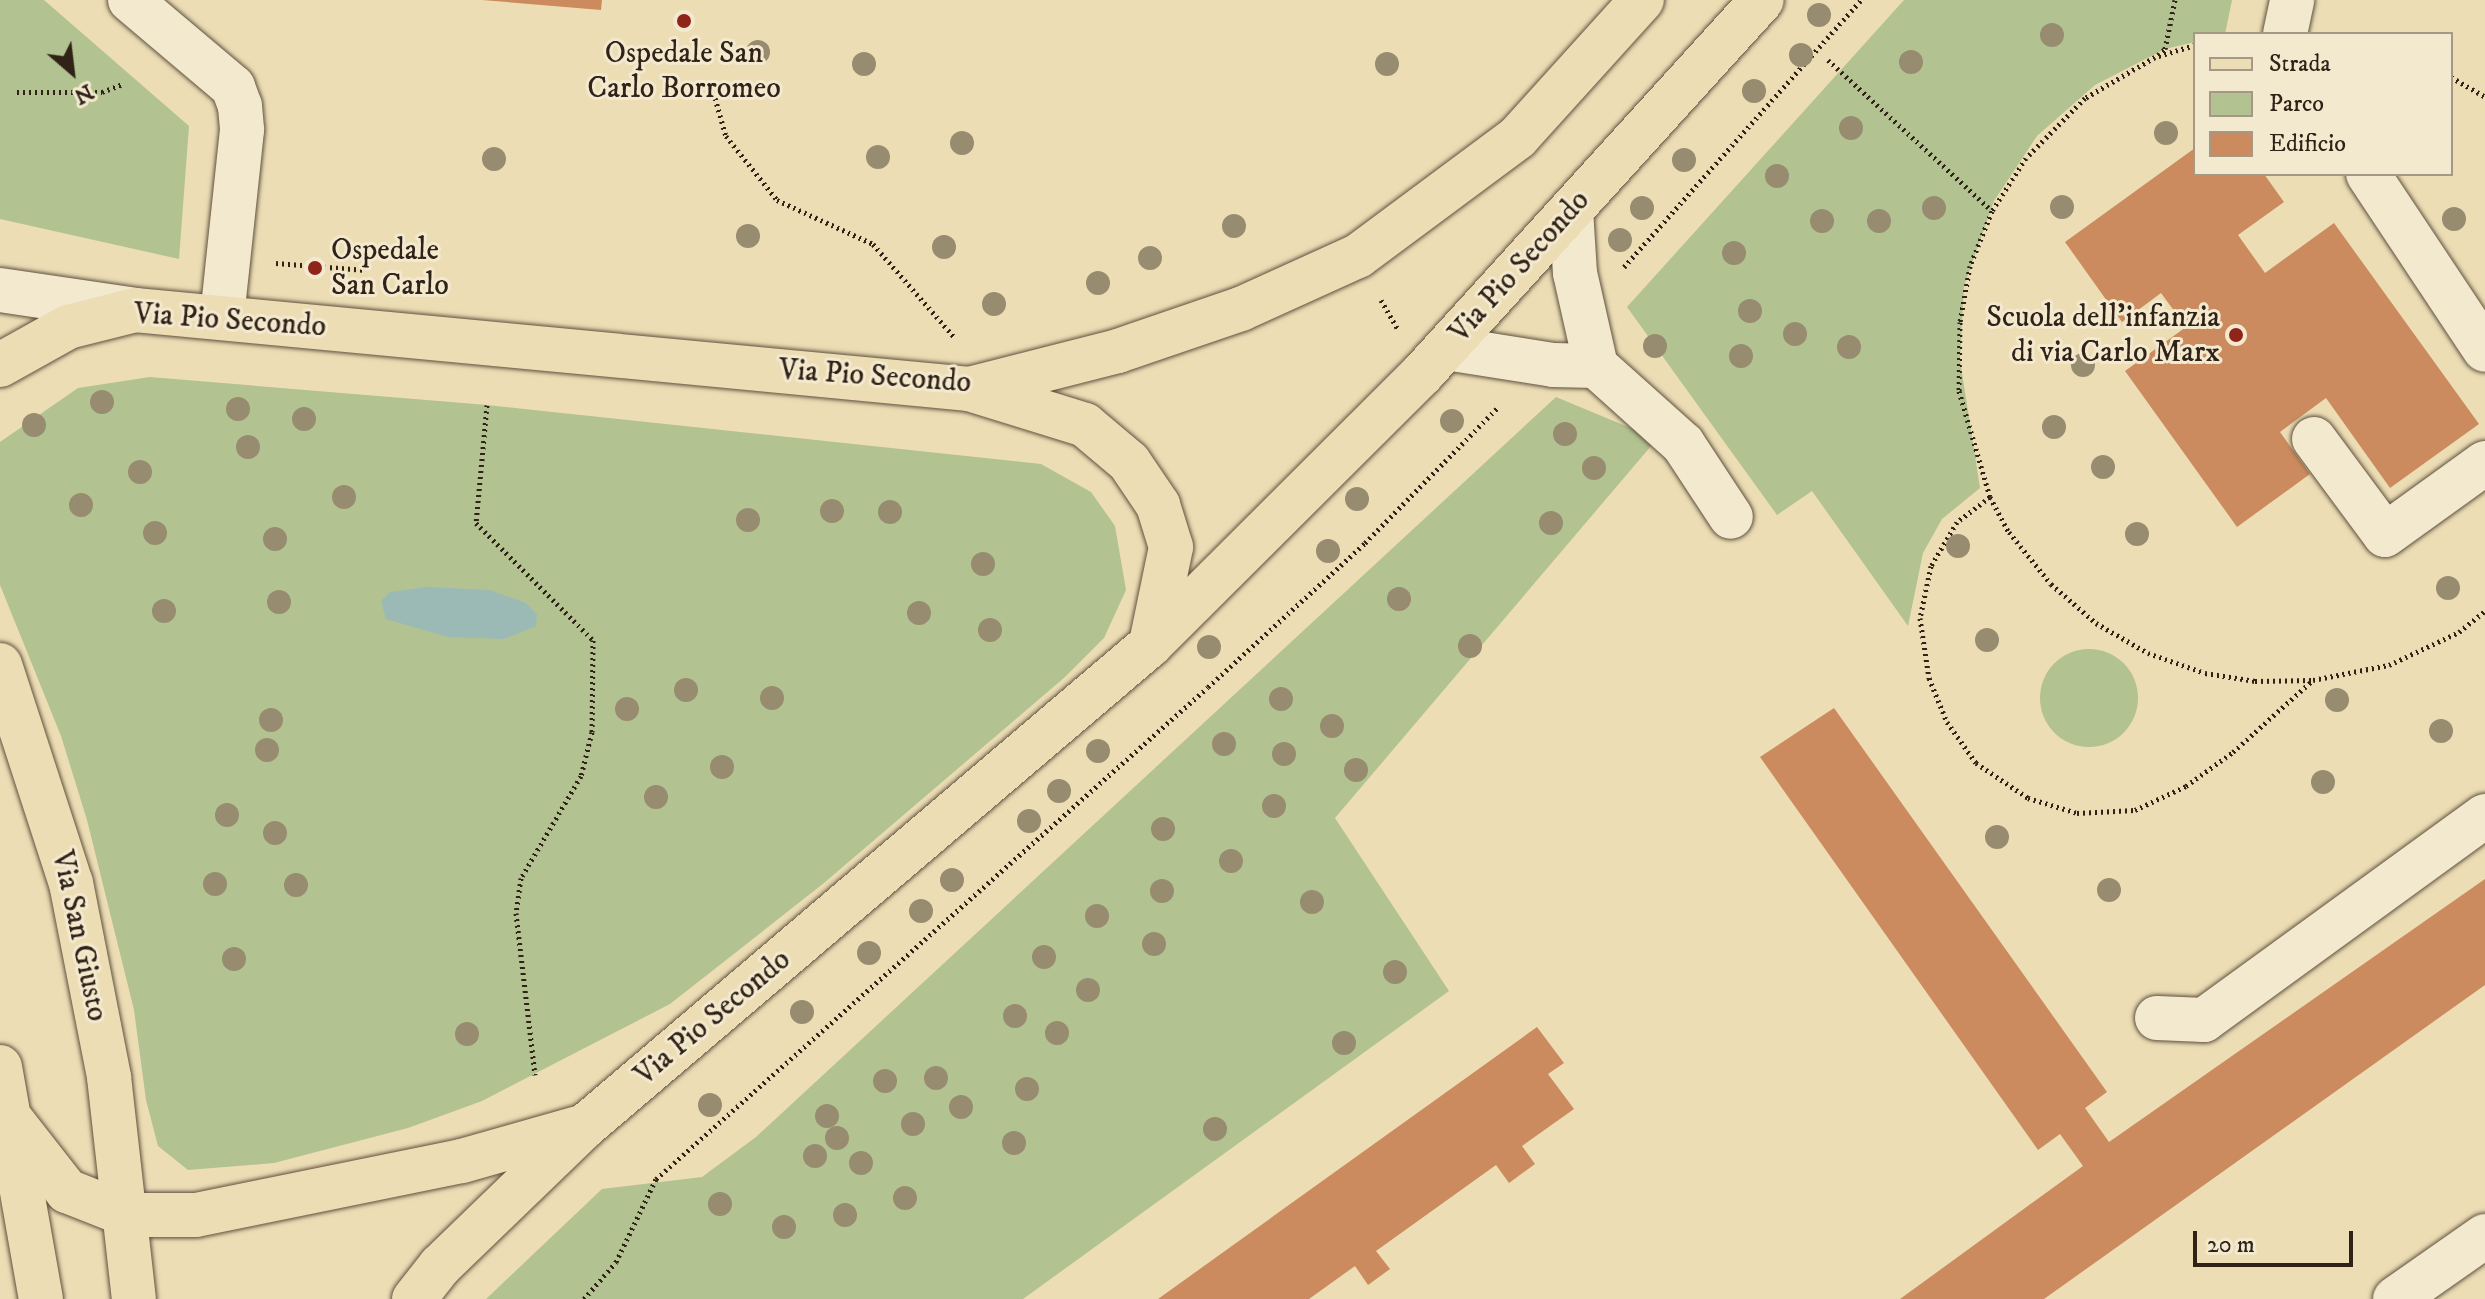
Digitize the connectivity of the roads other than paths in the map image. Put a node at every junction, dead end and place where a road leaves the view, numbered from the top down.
1 (130, 0) edge
2 (1642, 0) edge
3 (1762, 0) edge
4 (2369, 176) edge
5 (1571, 210) junction
6 (0, 290) edge
7 (135, 310) junction
8 (222, 317) junction
9 (1446, 348) junction
10 (2485, 350) edge
11 (0, 365) edge
12 (1596, 366) junction
13 (969, 389) junction
14 (2314, 439) dead end
15 (2485, 463) edge
16 (1731, 517) dead end
17 (1150, 645) junction
18 (0, 665) edge
19 (2485, 816) edge
20 (2157, 1018) dead end
21 (0, 1067) edge
22 (13, 1122) junction
23 (584, 1127) junction
24 (128, 1215) junction
25 (2485, 1236) edge
26 (41, 1299) edge
27 (134, 1299) edge
28 (414, 1299) edge
29 (2395, 1299) edge

1 - 8 street
2 - 13 main road, Via Pio Secondo
3 - 5 main road, Via Pio Secondo
4 - 10 street
5 - 9 main road, Via Pio Secondo
5 - 12 street
6 - 7 street
7 - 8 main road, Via Pio Secondo
7 - 11 main road, Via Pio Secondo
8 - 13 main road, Via Pio Secondo
9 - 12 street
9 - 17 main road, Via Pio Secondo
12 - 16 street
13 - 17 main road
14 - 15 street
17 - 23 main road, Via Pio Secondo
18 - 24 main road, Via San Giusto
19 - 20 street
21 - 22 main road
22 - 24 main road
22 - 26 main road
23 - 24 main road, Via Pio Secondo
23 - 28 main road, Via Pio Secondo
24 - 27 main road, Via San Giusto
25 - 29 street

